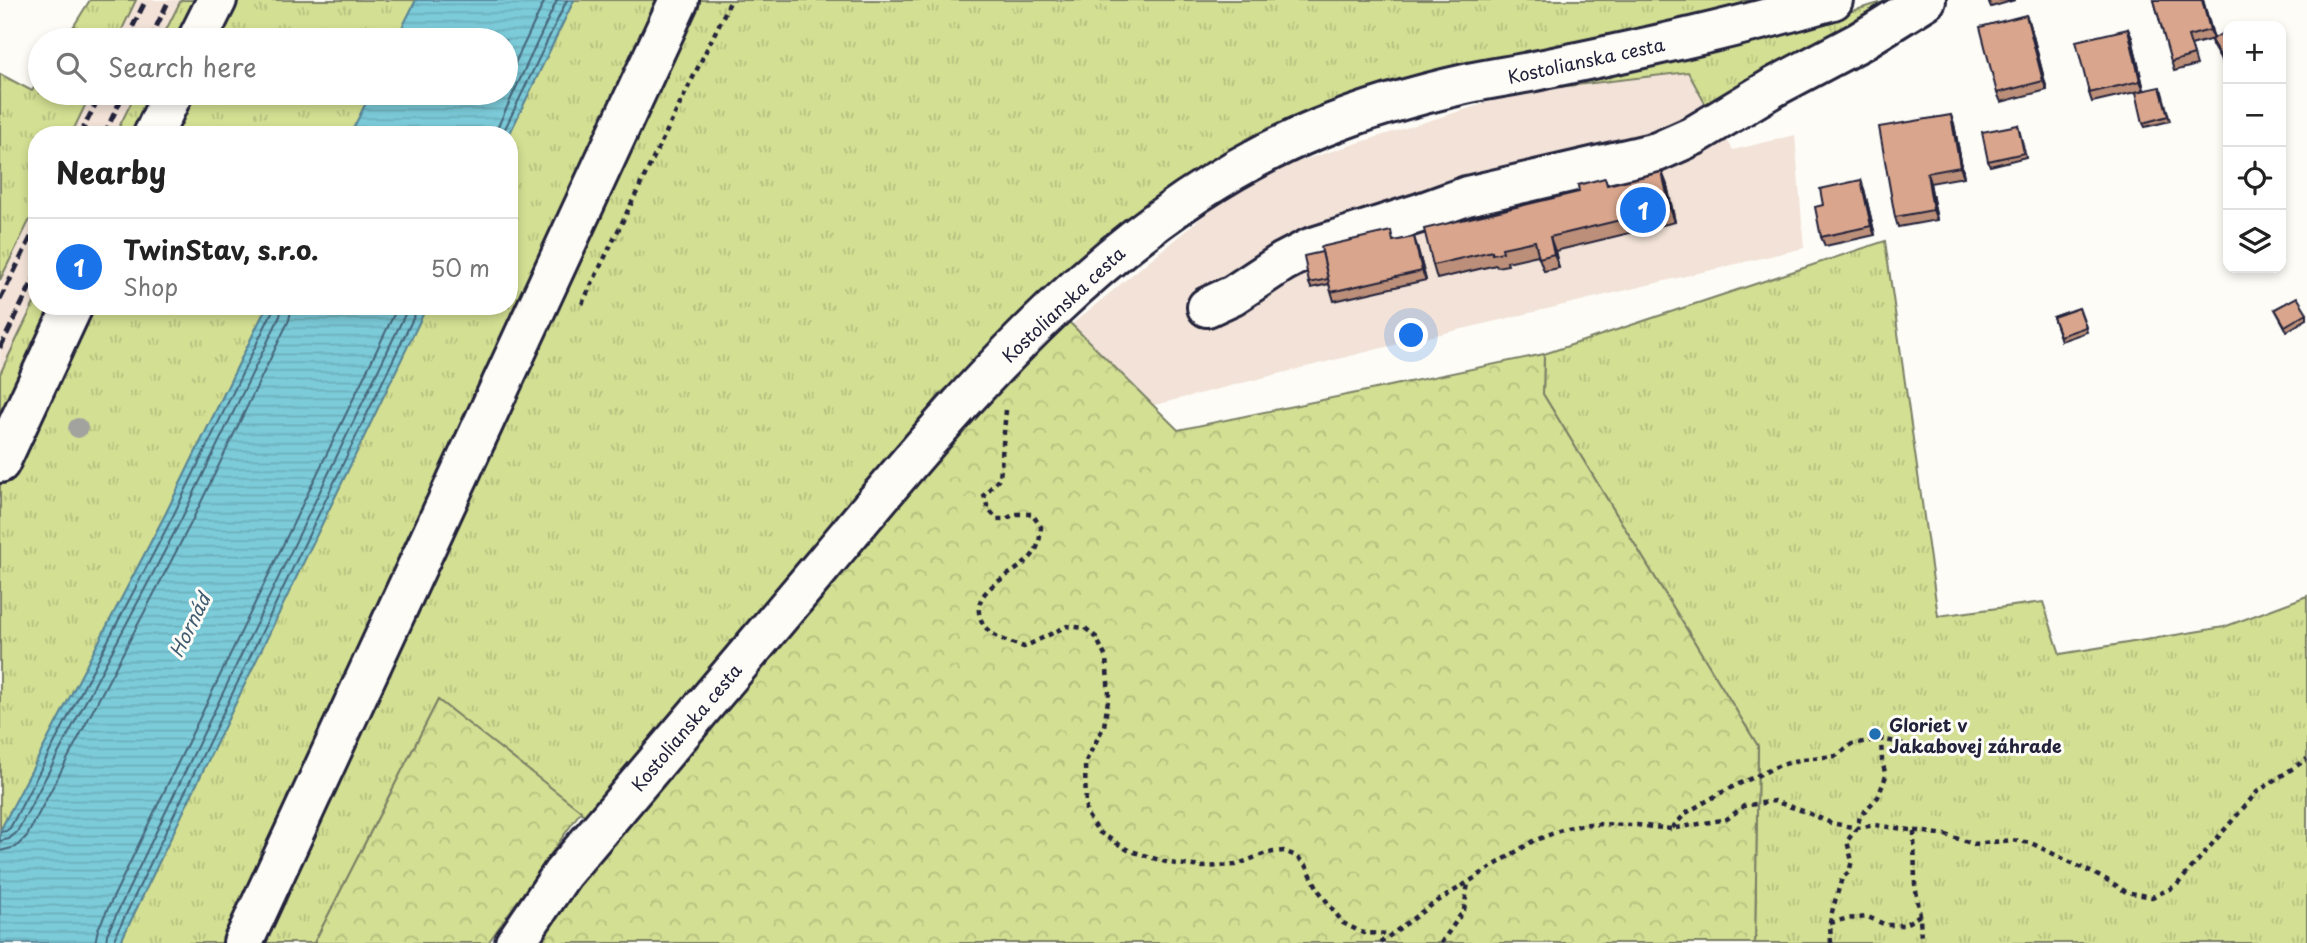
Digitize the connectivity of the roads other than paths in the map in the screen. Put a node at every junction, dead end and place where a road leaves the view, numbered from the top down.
1 (217, 0) edge
2 (679, 0) edge
3 (1833, 0) edge
4 (1926, 0) edge
5 (203, 28) edge
6 (167, 105) edge
7 (157, 126) edge
8 (1207, 307) dead end
9 (69, 315) edge
10 (0, 463) edge
11 (243, 943) edge
12 (515, 943) edge

1 - 5 street
2 - 11 street
3 - 12 street, Kostolianska cesta
4 - 8 street
6 - 7 street
9 - 10 street

